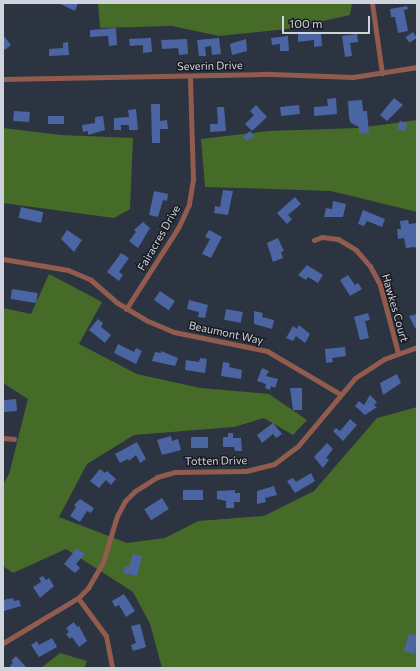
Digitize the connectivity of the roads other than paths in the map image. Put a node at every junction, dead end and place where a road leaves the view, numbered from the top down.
1 (372, 3) edge
2 (417, 67) edge
3 (382, 74) junction
4 (190, 76) junction
5 (3, 79) edge
6 (314, 240) dead end
7 (3, 259) edge
8 (126, 309) junction
9 (417, 347) edge
10 (398, 353) junction
11 (340, 394) junction
12 (3, 438) edge
13 (14, 439) dead end
14 (78, 598) junction
15 (4, 641) edge
16 (112, 668) edge

1 - 3 street
2 - 3 street, Severin Drive
3 - 4 street, Severin Drive
4 - 5 street, Severin Drive
4 - 8 street, Fairacres Drive
6 - 10 street, Hawkes Court
7 - 8 street, Beaumont Way
8 - 11 street, Beaumont Way
9 - 10 street, Totten Drive
10 - 11 street, Totten Drive
11 - 14 street, Totten Drive
12 - 13 street
14 - 15 street, Totten Drive
14 - 16 street

